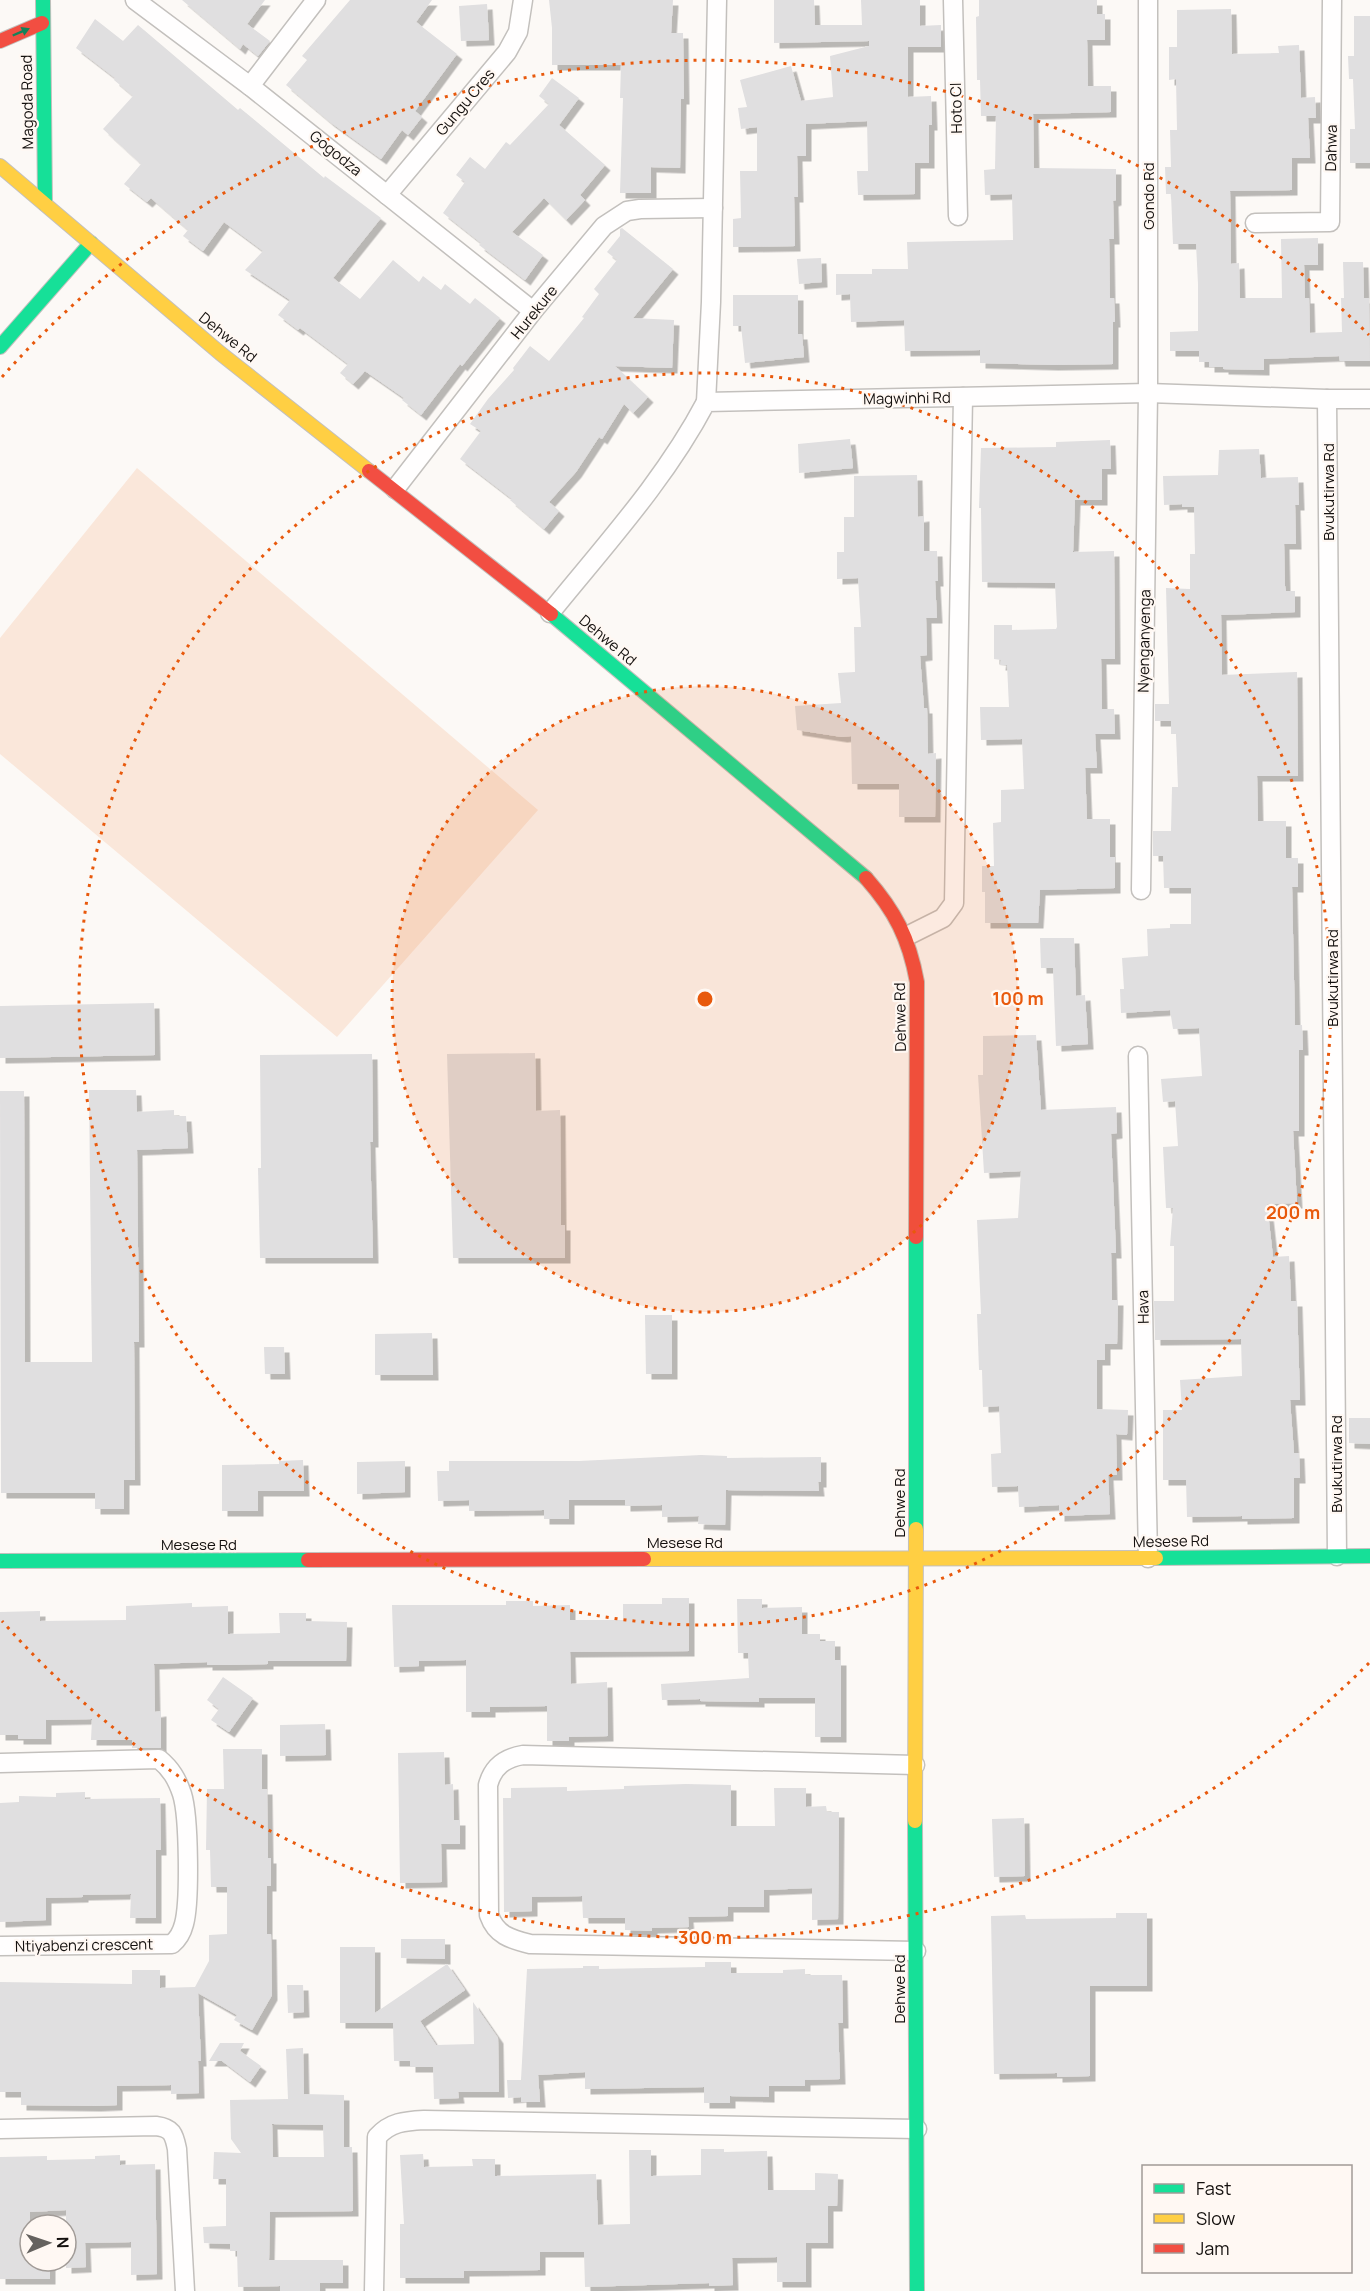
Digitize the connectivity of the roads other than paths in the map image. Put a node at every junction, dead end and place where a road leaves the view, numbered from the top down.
1 (43, 0) edge
2 (135, 0) edge
3 (316, 0) edge
4 (523, 0) edge
5 (717, 0) edge
6 (954, 0) edge
7 (1148, 0) edge
8 (1332, 0) edge
9 (42, 23) junction
10 (0, 41) edge
11 (250, 86) junction
12 (0, 166) edge
13 (387, 195) junction
14 (45, 204) junction
15 (714, 208) junction
16 (958, 216) dead end
17 (1255, 223) dead end
18 (91, 243) junction
19 (533, 311) junction
20 (0, 347) edge
21 (1148, 393) junction
22 (963, 397) junction
23 (1327, 399) junction
24 (1370, 399) edge
25 (706, 402) junction
26 (395, 489) junction
27 (550, 613) junction
28 (1141, 890) dead end
29 (907, 936) junction
30 (1138, 1056) dead end
31 (1337, 1556) junction
32 (1370, 1556) edge
33 (916, 1557) junction
34 (1148, 1558) junction
35 (0, 1561) edge
36 (0, 1763) edge
37 (915, 1765) junction
38 (0, 1946) edge
39 (916, 1952) junction
40 (0, 2129) edge
41 (917, 2129) junction
42 (185, 2291) edge
43 (374, 2291) edge
44 (918, 2291) edge

1 - 9 street, Magoda Road
2 - 11 street, Gogodza
3 - 11 street
4 - 13 street, Gungu Cres
5 - 15 street
6 - 16 street, Hoto Cl
7 - 21 street, Gondo Rd
8 - 17 street, Dahwa
10 -> 9 street
9 - 14 street, Magoda Road
11 - 13 street, Gogodza
12 - 14 street, Dehwe Rd
13 - 19 street, Gogodza
14 - 18 street, Dehwe Rd
15 - 19 street, Hurekure
15 - 25 street
18 - 20 street
18 - 26 street, Dehwe Rd
19 - 26 street, Hurekure
21 - 22 street, Magwinhi Rd
21 - 23 street, Magwinhi Rd
21 - 28 street, Nyenganyenga
22 - 25 street, Magwinhi Rd
22 - 29 street
23 - 24 street, Magwinhi Rd
23 - 31 street, Bvukutirwa Rd
25 - 27 street
26 - 27 street, Dehwe Rd
27 - 29 street, Dehwe Rd
29 - 33 street, Dehwe Rd
30 - 34 street, Hava
31 - 32 street, Mesese Rd
31 - 34 street, Mesese Rd
33 - 34 street, Mesese Rd
33 - 35 street, Mesese Rd
33 - 37 street, Dehwe Rd
36 - 38 street, Ntiyabenzi crescent
37 - 39 street, Dehwe Rd
37 - 39 street
39 - 41 street, Dehwe Rd
40 - 42 street
41 - 43 street
41 - 44 street, Dehwe Rd

